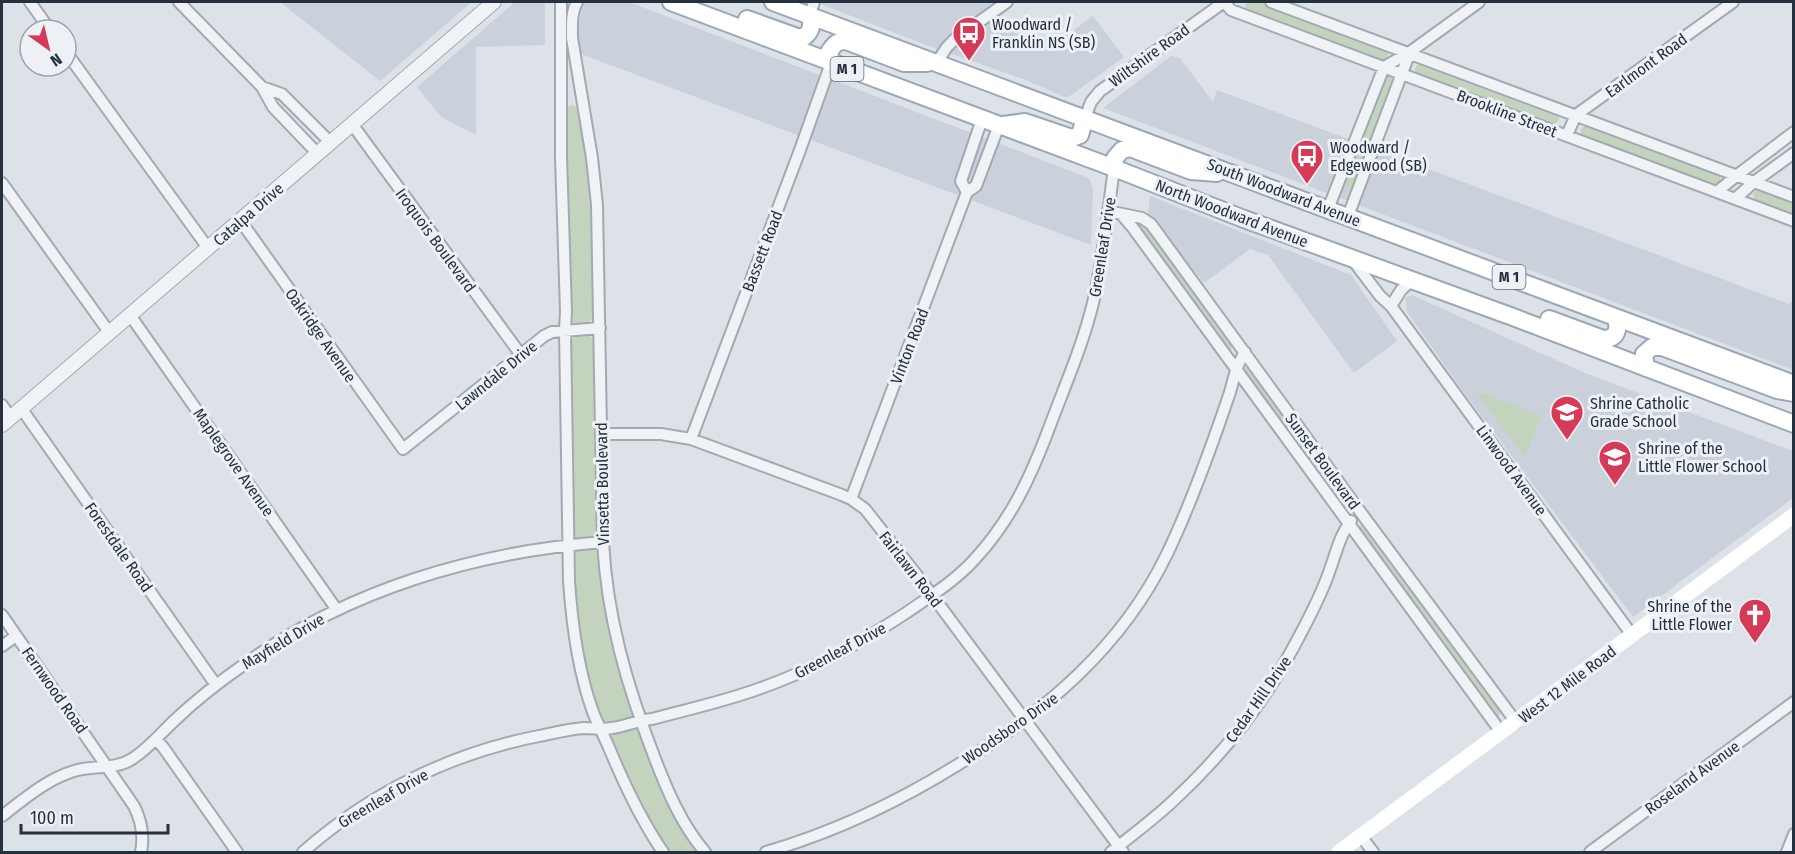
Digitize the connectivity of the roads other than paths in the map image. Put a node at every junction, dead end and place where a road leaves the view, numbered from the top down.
1 (30, 2) edge
2 (178, 2) edge
3 (494, 2) edge
4 (561, 2) edge
5 (577, 2) edge
6 (671, 2) edge
7 (692, 2) edge
8 (773, 2) edge
9 (1007, 2) edge
10 (1224, 2) edge
11 (1271, 2) edge
12 (1479, 2) edge
13 (1733, 2) edge
14 (812, 8) edge
15 (41, 18) edge
16 (1410, 52) junction
17 (937, 62) junction
18 (831, 63) junction
19 (1384, 67) junction
20 (78, 69) edge
21 (1402, 74) junction
22 (262, 87) junction
23 (582, 96) junction
24 (561, 98) junction
25 (1576, 115) junction
26 (1085, 117) junction
27 (982, 119) junction
28 (352, 124) junction
29 (999, 125) junction
30 (1794, 132) edge
31 (1567, 135) junction
32 (331, 143) junction
33 (1794, 153) edge
34 (318, 154) junction
35 (1114, 168) junction
36 (1233, 174) junction
37 (1736, 176) junction
38 (2, 183) edge
39 (1754, 183) junction
40 (1718, 191) junction
41 (967, 192) junction
42 (1794, 197) edge
43 (1736, 198) junction
44 (1328, 209) junction
45 (1108, 211) junction
46 (1121, 214) junction
47 (1348, 216) junction
48 (240, 220) junction
49 (1794, 221) edge
50 (208, 248) junction
51 (1352, 259) junction
52 (1411, 280) junction
53 (1392, 306) junction
54 (130, 315) junction
55 (1513, 317) junction
56 (1615, 317) junction
57 (600, 328) junction
58 (565, 330) junction
59 (109, 332) junction
60 (1245, 352) junction
61 (520, 356) junction
62 (1646, 368) junction
63 (1236, 369) junction
64 (1794, 384) edge
65 (1794, 393) edge
66 (2, 405) edge
67 (11, 417) edge
68 (1794, 424) edge
69 (601, 434) junction
70 (691, 439) junction
71 (403, 449) joint
72 (851, 499) junction
73 (1359, 510) junction
74 (1794, 515) edge
75 (1348, 524) junction
76 (603, 542) junction
77 (569, 545) junction
78 (932, 595) junction
79 (337, 610) junction
80 (2, 615) edge
81 (1632, 635) junction
82 (16, 636) junction
83 (2, 646) edge
84 (216, 685) junction
85 (1794, 702) edge
86 (641, 720) junction
87 (1025, 721) junction
88 (1516, 722) junction
89 (601, 729) junction
90 (1501, 732) junction
91 (156, 740) junction
92 (108, 766) junction
93 (2, 816) edge
94 (1794, 834) edge
95 (1361, 836) junction
96 (1117, 850) edge
97 (141, 852) edge
98 (237, 852) edge
99 (303, 852) edge
100 (663, 852) edge
101 (705, 852) edge
102 (766, 852) edge
103 (1339, 852) edge
104 (1373, 852) edge
105 (1590, 852) edge
106 (1787, 852) edge

1 - 15 street
2 - 22 street
3 - 28 street, Catalpa Drive
4 - 24 street, Vinsetta Boulevard
5 - 23 street, Vinsetta Boulevard
6 - 18 main road, North Woodward Avenue / M 1
7 - 14 main road
8 - 14 main road, South Woodward Avenue / M 1
9 - 17 street
10 - 19 street, Brookline Street
10 - 26 street, Wiltshire Road
11 - 16 street, Brookline Street
12 - 16 street
13 - 25 street, Earlmont Road
14 - 17 main road, South Woodward Avenue / M 1
16 - 19 street
16 - 21 street
16 - 25 street, Brookline Street
17 - 18 main road
17 - 26 main road, South Woodward Avenue / M 1
18 - 27 main road, North Woodward Avenue / M 1
18 - 70 street, Bassett Road
19 - 21 street, Brookline Street
19 - 44 street
20 - 50 street
21 - 31 street, Brookline Street
21 - 47 street
22 - 32 street
22 - 34 street
23 - 24 street
23 - 57 street, Vinsetta Boulevard
24 - 58 street, Vinsetta Boulevard
25 - 31 street
25 - 37 street, Brookline Street
26 - 29 main road
26 - 36 main road, South Woodward Avenue / M 1
27 - 29 main road, North Woodward Avenue / M 1
27 - 41 street, Vinton Road
28 - 32 street, Catalpa Drive
28 - 61 street, Iroquois Boulevard
29 - 35 main road, North Woodward Avenue / M 1
29 - 41 street, Vinton Road
30 - 37 street
31 - 40 street, Brookline Street
32 - 34 street, Catalpa Drive
33 - 39 street
34 - 48 street, Catalpa Drive
35 - 36 main road
35 - 45 street, Greenleaf Drive
35 - 51 main road, North Woodward Avenue / M 1
36 - 44 main road, South Woodward Avenue / M 1
37 - 39 street, Brookline Street
37 - 40 street
38 - 59 street
39 - 42 street, Brookline Street
39 - 43 street
40 - 43 street, Brookline Street
41 - 72 street, Vinton Road
43 - 49 street, Brookline Street
44 - 47 main road, South Woodward Avenue / M 1
45 - 46 street, Sunset Boulevard
45 - 78 street, Greenleaf Drive
46 - 60 street, Sunset Boulevard
46 - 63 street, Sunset Boulevard
47 - 56 main road, South Woodward Avenue / M 1
48 - 50 street, Catalpa Drive
48 - 71 street, Oakridge Avenue
50 - 54 street, Catalpa Drive
51 - 52 main road, North Woodward Avenue / M 1
51 - 53 street, Linwood Avenue
52 - 53 street
52 - 55 main road, North Woodward Avenue / M 1
53 - 81 street, Linwood Avenue
54 - 59 street, Catalpa Drive
54 - 79 street, Maplegrove Avenue
55 - 56 main road
55 - 62 main road, North Woodward Avenue / M 1
56 - 64 main road, South Woodward Avenue / M 1
57 - 58 street, Lawndale Drive
57 - 69 street, Vinsetta Boulevard
58 - 61 street, Lawndale Drive
58 - 77 street, Vinsetta Boulevard
59 - 67 street, Catalpa Drive
60 - 63 street, Woodsboro Drive
60 - 73 street, Sunset Boulevard
61 - 71 street, Lawndale Drive
62 - 65 main road
62 - 68 main road, North Woodward Avenue / M 1
63 - 75 street, Sunset Boulevard
63 - 87 street, Woodsboro Drive
66 - 67 street, Forestdale Road
67 - 84 street, Forestdale Road
69 - 70 street, Fairlawn Road
69 - 76 street, Vinsetta Boulevard
70 - 72 street, Fairlawn Road
72 - 78 street, Fairlawn Road
73 - 75 street, Cedar Hill Drive
73 - 88 street, Sunset Boulevard
74 - 81 main road, West 12 Mile Road
75 - 90 street, Sunset Boulevard
75 - 96 street, Cedar Hill Drive
76 - 77 street, Mayfield Drive
76 - 86 street, Vinsetta Boulevard
77 - 79 street, Mayfield Drive
77 - 89 street, Vinsetta Boulevard
78 - 86 street, Greenleaf Drive
78 - 87 street, Fairlawn Road
79 - 84 street, Mayfield Drive
80 - 82 street, Fernwood Road
81 - 88 main road, West 12 Mile Road
82 - 83 street
82 - 92 street, Fernwood Road
84 - 91 street, Mayfield Drive
85 - 105 street, Roseland Avenue
86 - 89 street, Greenleaf Drive
86 - 101 street, Vinsetta Boulevard
87 - 96 street, Fairlawn Road
87 - 102 street, Woodsboro Drive
88 - 90 main road, West 12 Mile Road
89 - 99 street, Greenleaf Drive
89 - 100 street, Vinsetta Boulevard
90 - 95 main road, West 12 Mile Road
91 - 92 street, Mayfield Drive
91 - 98 street
92 - 93 street, Mayfield Drive
92 - 97 street, Fernwood Road
94 - 106 street
95 - 103 main road, West 12 Mile Road
95 - 104 street

